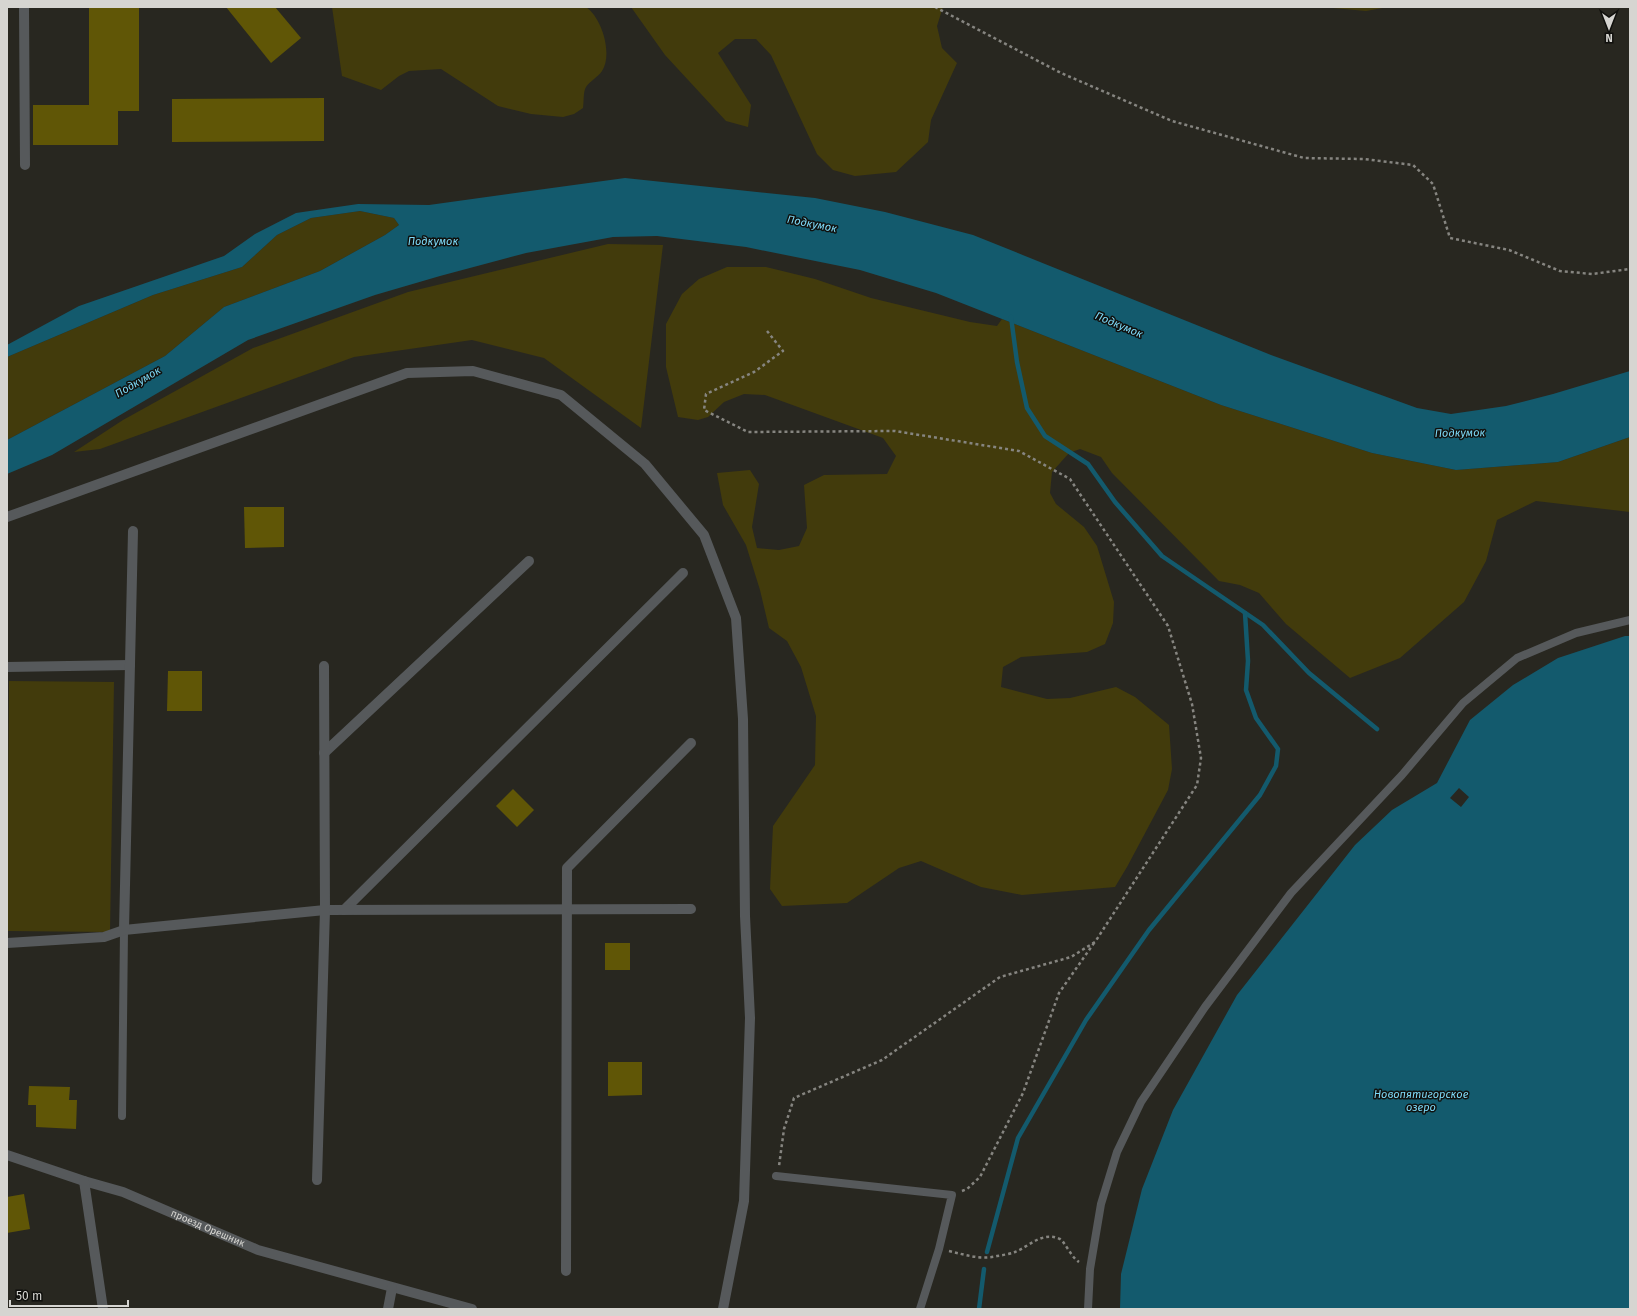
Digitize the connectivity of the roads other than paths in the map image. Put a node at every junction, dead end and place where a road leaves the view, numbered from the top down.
1 (24, 7) edge
2 (25, 165) dead end
3 (7, 517) edge
4 (133, 531) dead end
5 (529, 562) dead end
6 (683, 573) dead end
7 (1630, 620) edge
8 (130, 665) junction
9 (7, 666) edge
10 (324, 666) dead end
11 (691, 743) dead end
12 (324, 753) junction
13 (567, 909) junction
14 (691, 909) dead end
15 (325, 910) junction
16 (344, 910) junction
17 (124, 930) junction
18 (7, 943) edge
19 (122, 1116) dead end
20 (7, 1155) edge
21 (776, 1176) road end
22 (317, 1180) dead end
23 (84, 1181) junction
24 (566, 1271) dead end
25 (392, 1288) junction
26 (103, 1309) edge
27 (388, 1309) edge
28 (472, 1309) edge
29 (724, 1309) edge
30 (920, 1309) edge
31 (1088, 1309) edge

1 - 2 street
3 - 29 street
4 - 8 street
5 - 12 street
6 - 16 street
7 - 31 lane
8 - 9 street
8 - 17 street
10 - 12 street
11 - 13 street
12 - 15 street
13 - 14 street
13 - 16 street
13 - 24 street
15 - 16 street
15 - 17 street
15 - 22 street
17 - 18 street
17 - 19 lane
20 - 23 street, проезд Орешник
21 - 30 lane
23 - 25 street, проезд Орешник
23 - 26 street
25 - 27 street
25 - 28 street, проезд Орешник

